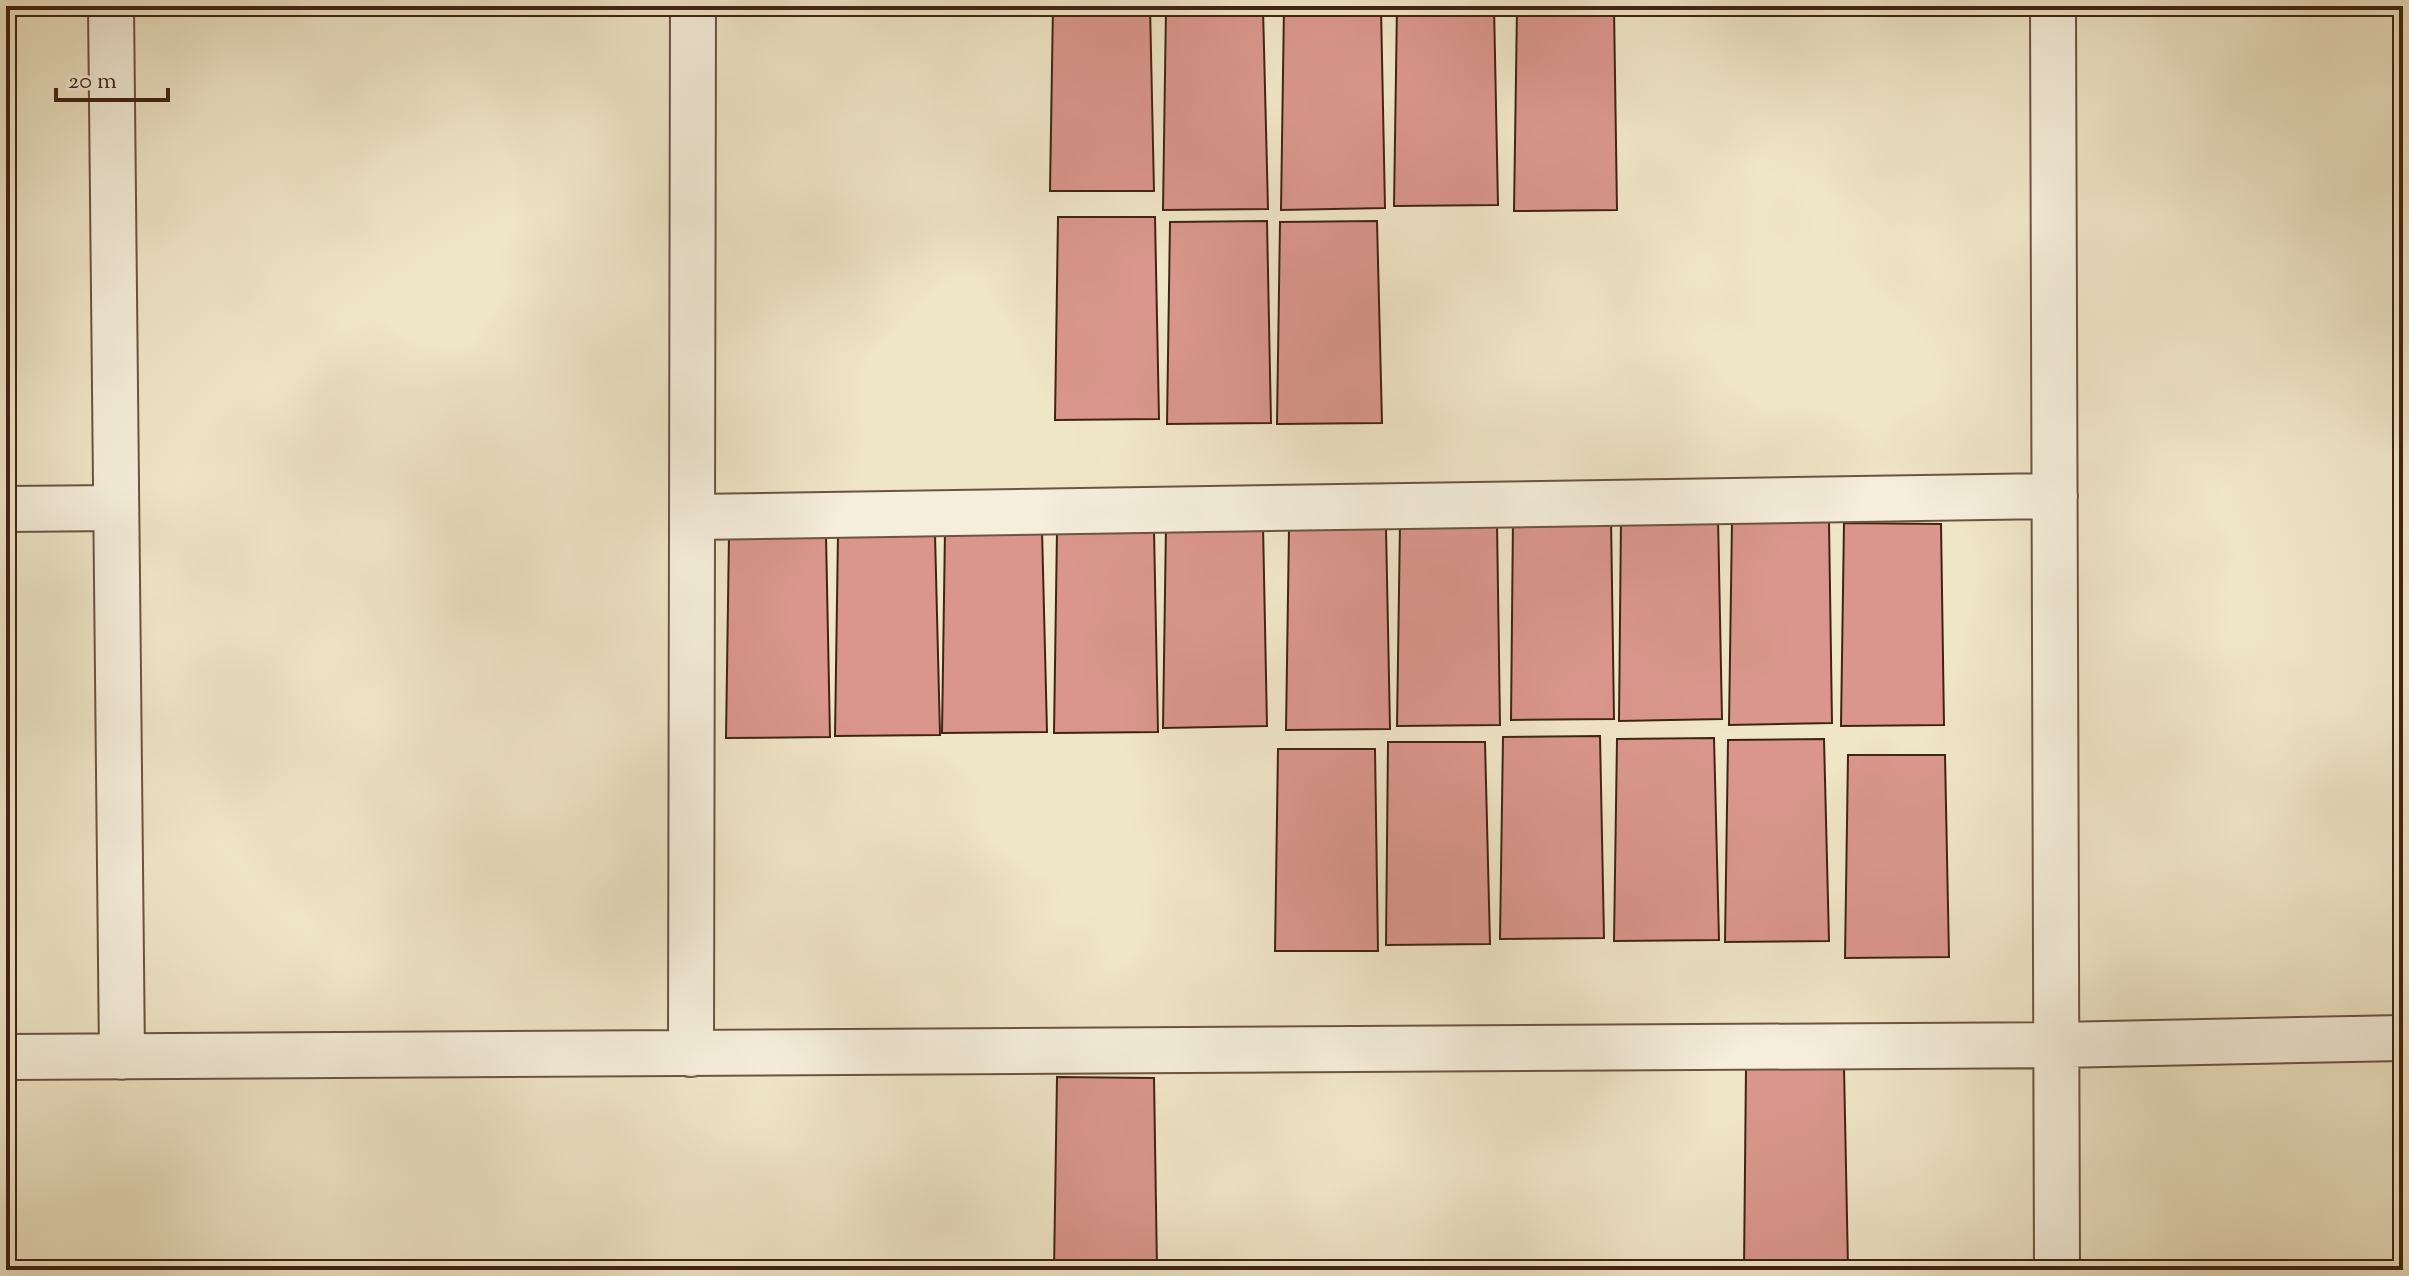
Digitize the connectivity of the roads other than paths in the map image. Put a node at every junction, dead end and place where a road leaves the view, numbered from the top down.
1 (111, 6) edge
2 (693, 6) edge
3 (2053, 6) edge
4 (2055, 496) junction
5 (116, 508) junction
6 (6, 509) edge
7 (693, 517) junction
8 (2403, 1038) edge
9 (2057, 1045) junction
10 (691, 1054) junction
11 (6, 1057) edge
12 (122, 1057) junction
13 (2057, 1270) edge

1 - 5 street
2 - 7 street
3 - 4 street
4 - 7 street
4 - 9 street
5 - 6 street
5 - 12 street
7 - 10 street
8 - 9 street
9 - 10 street
9 - 13 street
10 - 12 street
11 - 12 street

